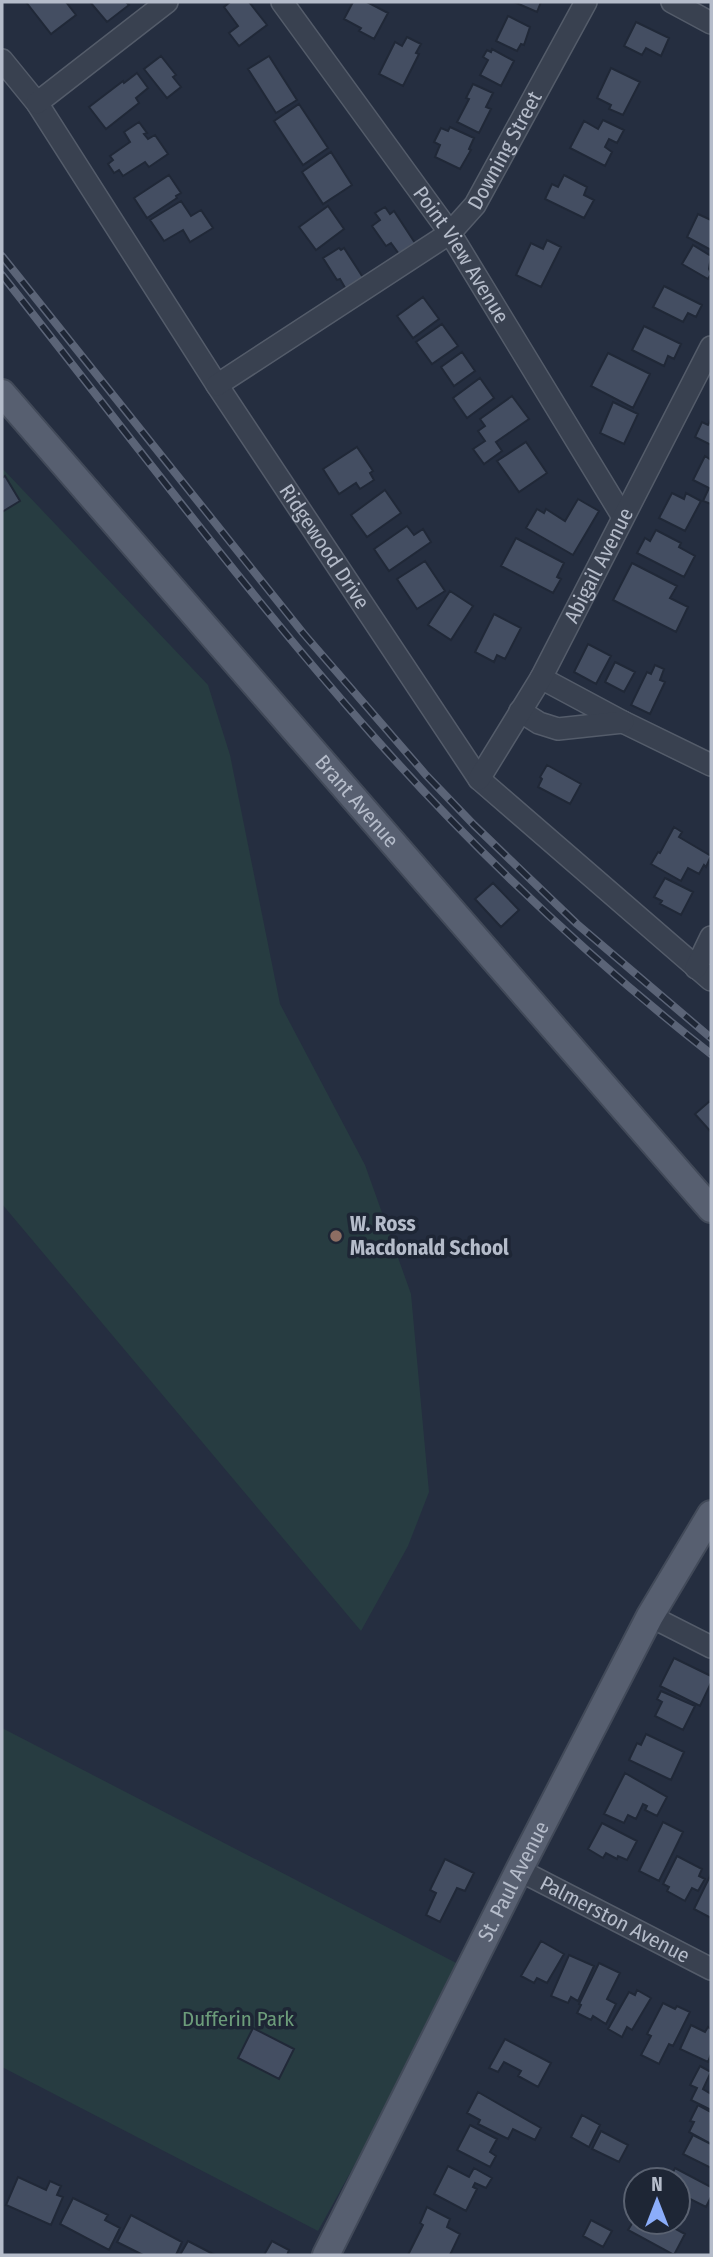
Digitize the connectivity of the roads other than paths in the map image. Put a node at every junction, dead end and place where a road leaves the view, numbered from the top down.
1 (167, 2) edge
2 (282, 2) edge
3 (586, 2) edge
4 (672, 2) edge
5 (711, 23) edge
6 (2, 60) edge
7 (37, 103) junction
8 (450, 233) junction
9 (711, 347) edge
10 (217, 385) junction
11 (2, 393) edge
12 (623, 517) junction
13 (541, 678) junction
14 (520, 711) junction
15 (623, 722) junction
16 (711, 765) edge
17 (479, 779) junction
18 (711, 937) edge
19 (703, 974) edge
20 (711, 1209) edge
21 (711, 1514) edge
22 (650, 1616) junction
23 (711, 1647) edge
24 (519, 1870) junction
25 (711, 1969) edge
26 (326, 2255) edge

1 - 7 street
2 - 8 street, Point View Avenue
3 - 8 street, Downing Street
4 - 5 street
6 - 7 street, Ridgewood Drive
7 - 10 street, Ridgewood Drive
8 - 10 street, Downing Street
8 - 12 street, Point View Avenue
9 - 12 street, Abigail Avenue
10 - 17 street, Ridgewood Drive
11 - 20 main road, Brant Avenue
12 - 13 street, Abigail Avenue
13 - 14 street, Abigail Avenue
13 - 15 street
14 - 15 street
14 - 17 street, Abigail Avenue
15 - 16 street
17 - 19 street, Ridgewood Drive
18 - 19 street
21 - 22 main road, St. Paul Avenue
22 - 23 street
22 - 24 main road, St. Paul Avenue
24 - 25 street, Palmerston Avenue
24 - 26 main road, St. Paul Avenue

